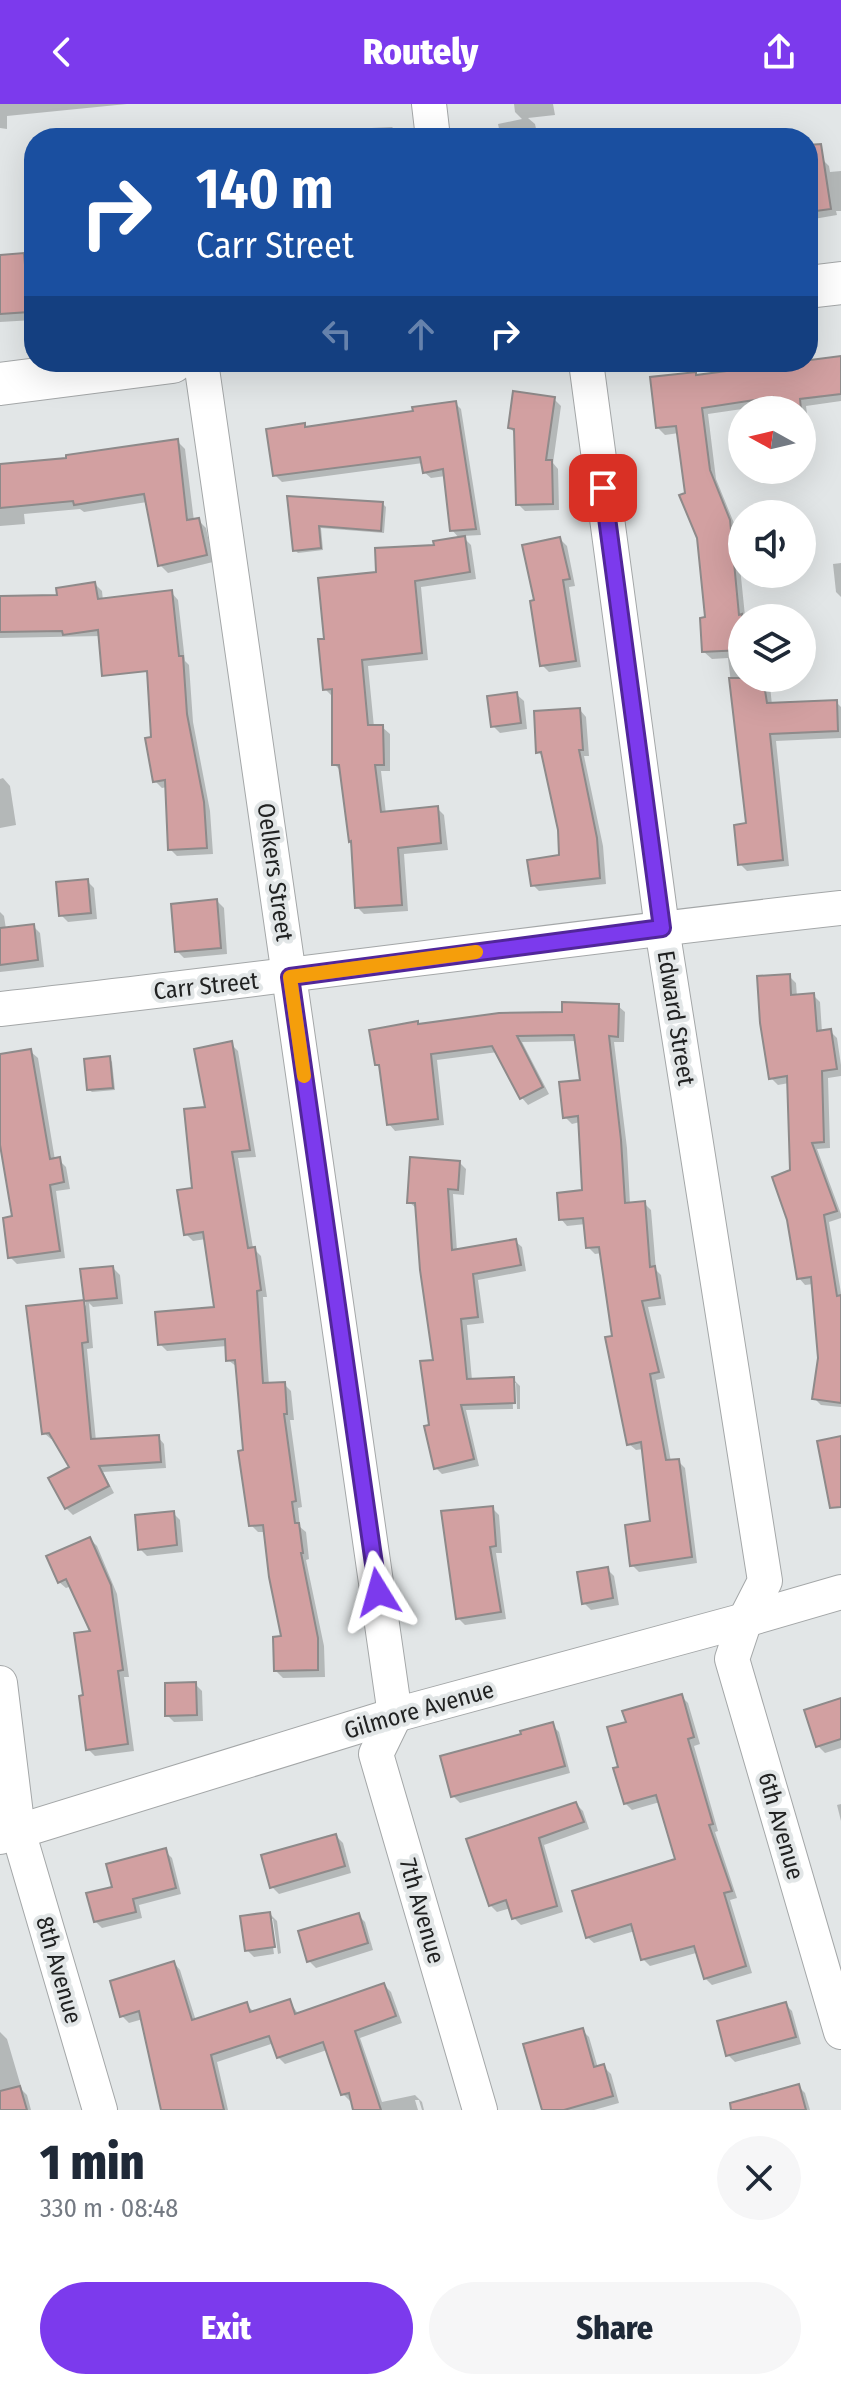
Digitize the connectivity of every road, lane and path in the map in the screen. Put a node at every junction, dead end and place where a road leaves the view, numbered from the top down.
1 (429, 104) edge
2 (432, 128) edge
3 (841, 283) edge
4 (818, 286) edge
5 (94, 372) edge
6 (202, 372) edge
7 (587, 372) edge
8 (0, 384) edge
9 (841, 908) edge
10 (662, 928) junction
11 (290, 977) junction
12 (0, 1009) edge
13 (841, 1592) edge
14 (745, 1620) junction
15 (0, 1683) edge
16 (395, 1715) junction
17 (9, 1834) edge
18 (841, 2032) edge
19 (100, 2110) edge
20 (480, 2110) edge

1 - 2 street
3 - 4 street
5 - 8 street
6 - 11 street, Oelkers Street
7 - 10 street, Edward Street
9 - 10 street, Carr Street
10 - 11 street, Carr Street
10 - 14 street, Edward Street
11 - 12 street, Carr Street
11 - 16 street, Oelkers Street
13 - 14 street, Gilmore Avenue
14 - 16 street, Gilmore Avenue
14 - 18 street, 6th Avenue
15 - 17 street, 8th Avenue
16 - 17 street, Gilmore Avenue
16 - 20 street, 7th Avenue
17 - 19 street, 8th Avenue

